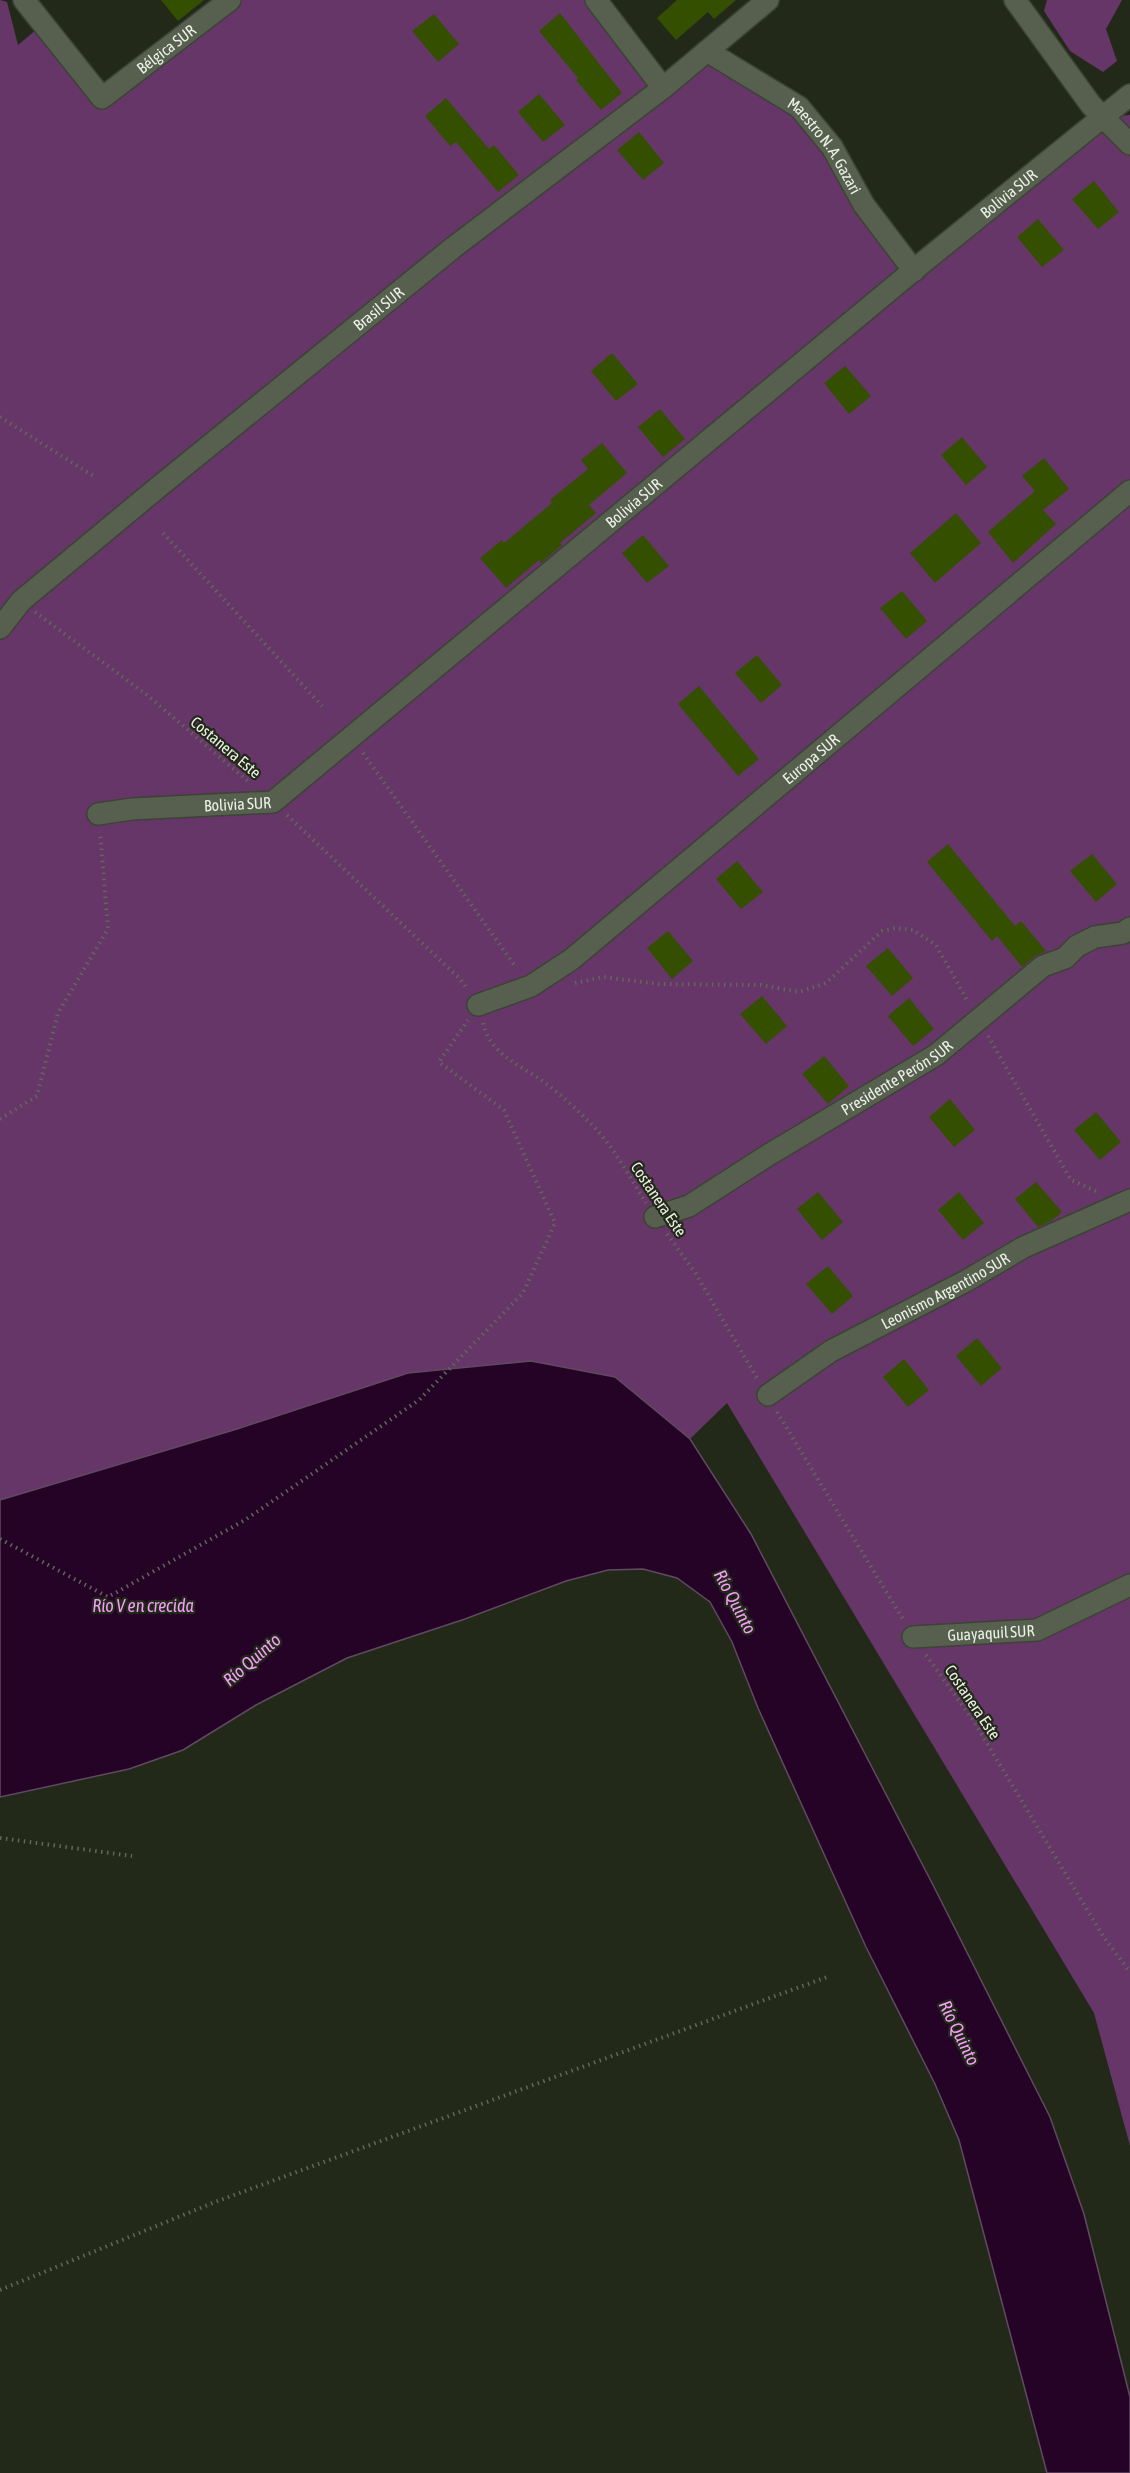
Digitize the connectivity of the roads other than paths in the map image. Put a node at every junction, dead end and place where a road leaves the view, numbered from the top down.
1 (24, 0) edge
2 (230, 0) edge
3 (596, 0) edge
4 (768, 0) edge
5 (1015, 0) edge
6 (707, 51) junction
7 (663, 88) junction
8 (1130, 95) edge
9 (1102, 117) junction
10 (1130, 144) edge
11 (914, 271) junction
12 (1130, 491) edge
13 (0, 628) edge
14 (99, 813) road end
15 (1130, 928) edge
16 (478, 1005) road end
17 (1130, 1200) edge
18 (655, 1217) road end
19 (768, 1395) road end
20 (1130, 1585) edge
21 (913, 1637) road end

1 - 2 street, Bélgica SUR
3 - 7 street
4 - 6 street, Brasil SUR
5 - 9 street
6 - 7 street, Brasil SUR
6 - 11 street, Maestro N. A. Gazari
7 - 13 street, Brasil SUR
8 - 9 street, Bolivia SUR
9 - 10 street
9 - 11 street, Bolivia SUR
11 - 14 street, Bolivia SUR
12 - 16 street, Europa SUR
15 - 18 street, Presidente Perón SUR
17 - 19 street, Leonismo Argentino SUR
20 - 21 street, Guayaquil SUR

